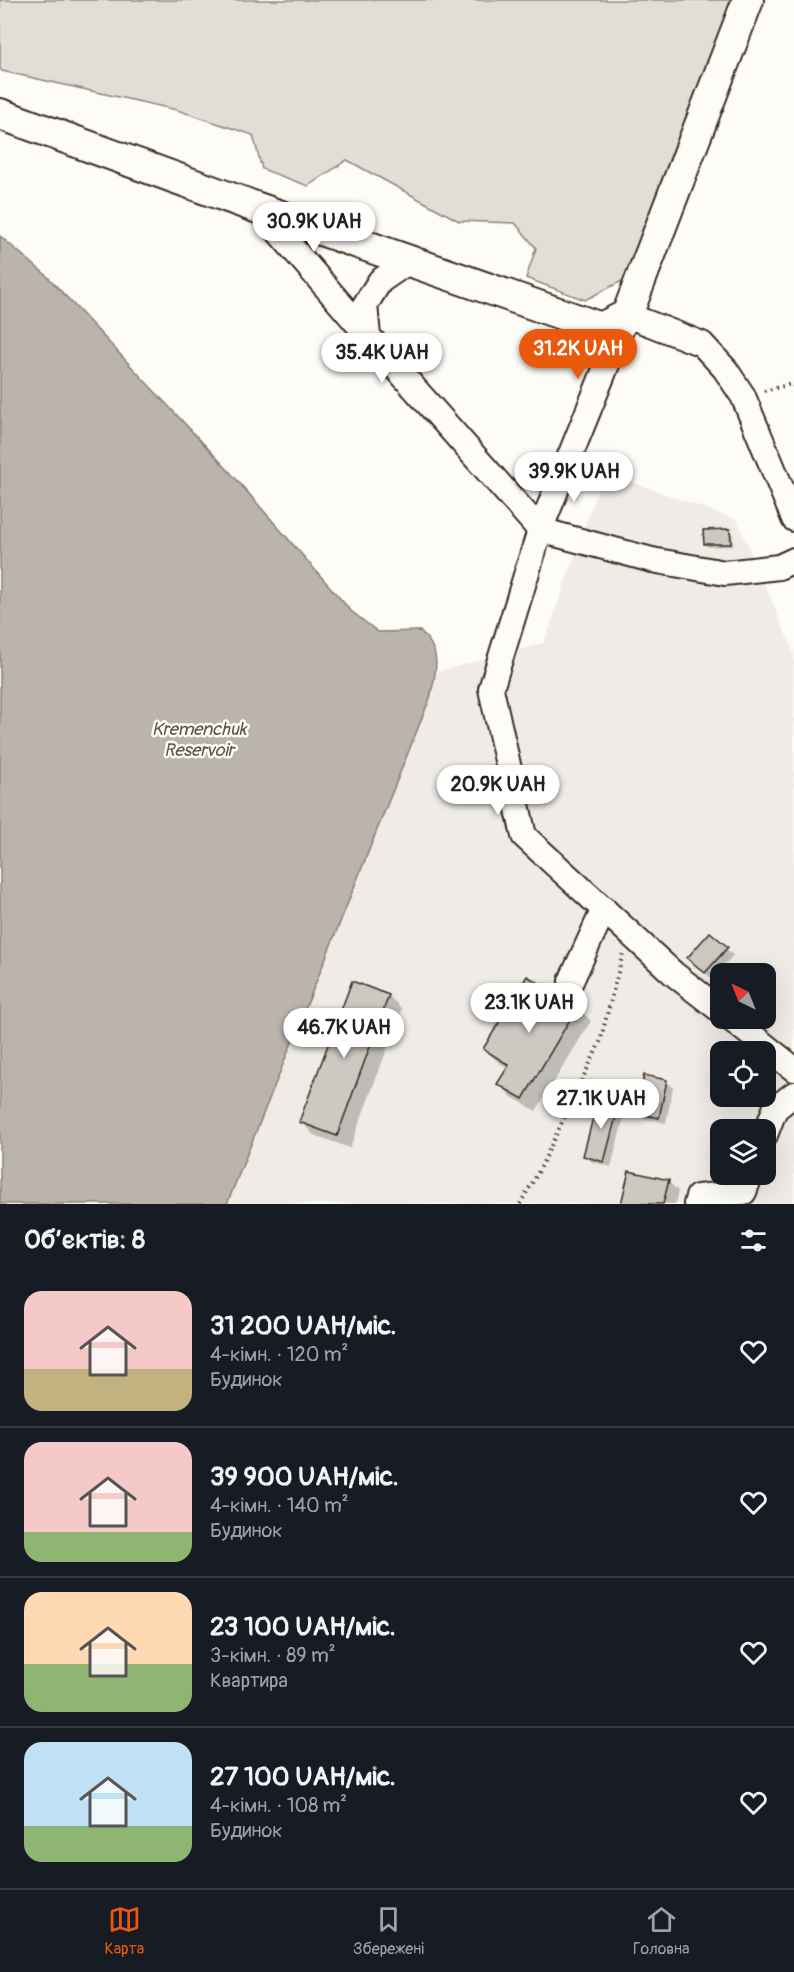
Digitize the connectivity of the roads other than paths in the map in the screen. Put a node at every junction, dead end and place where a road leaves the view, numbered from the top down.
1 (748, 0) edge
2 (0, 114) edge
3 (258, 208) junction
4 (409, 261) junction
5 (627, 315) junction
6 (368, 336) junction
7 (794, 519) edge
8 (540, 530) junction
9 (794, 560) edge
10 (604, 909) junction
11 (571, 981) dead end
12 (710, 1003) edge
13 (744, 1029) edge
14 (794, 1070) edge
15 (794, 1094) edge
16 (771, 1119) edge
17 (747, 1185) edge
18 (696, 1204) edge

1 - 5 main road
2 - 3 main road
3 - 4 main road
3 - 6 street
4 - 5 main road
4 - 6 street
5 - 7 street
5 - 8 street
6 - 8 street
8 - 9 street
8 - 10 street
10 - 11 street
10 - 12 street
13 - 14 street
15 - 16 street
17 - 18 street

